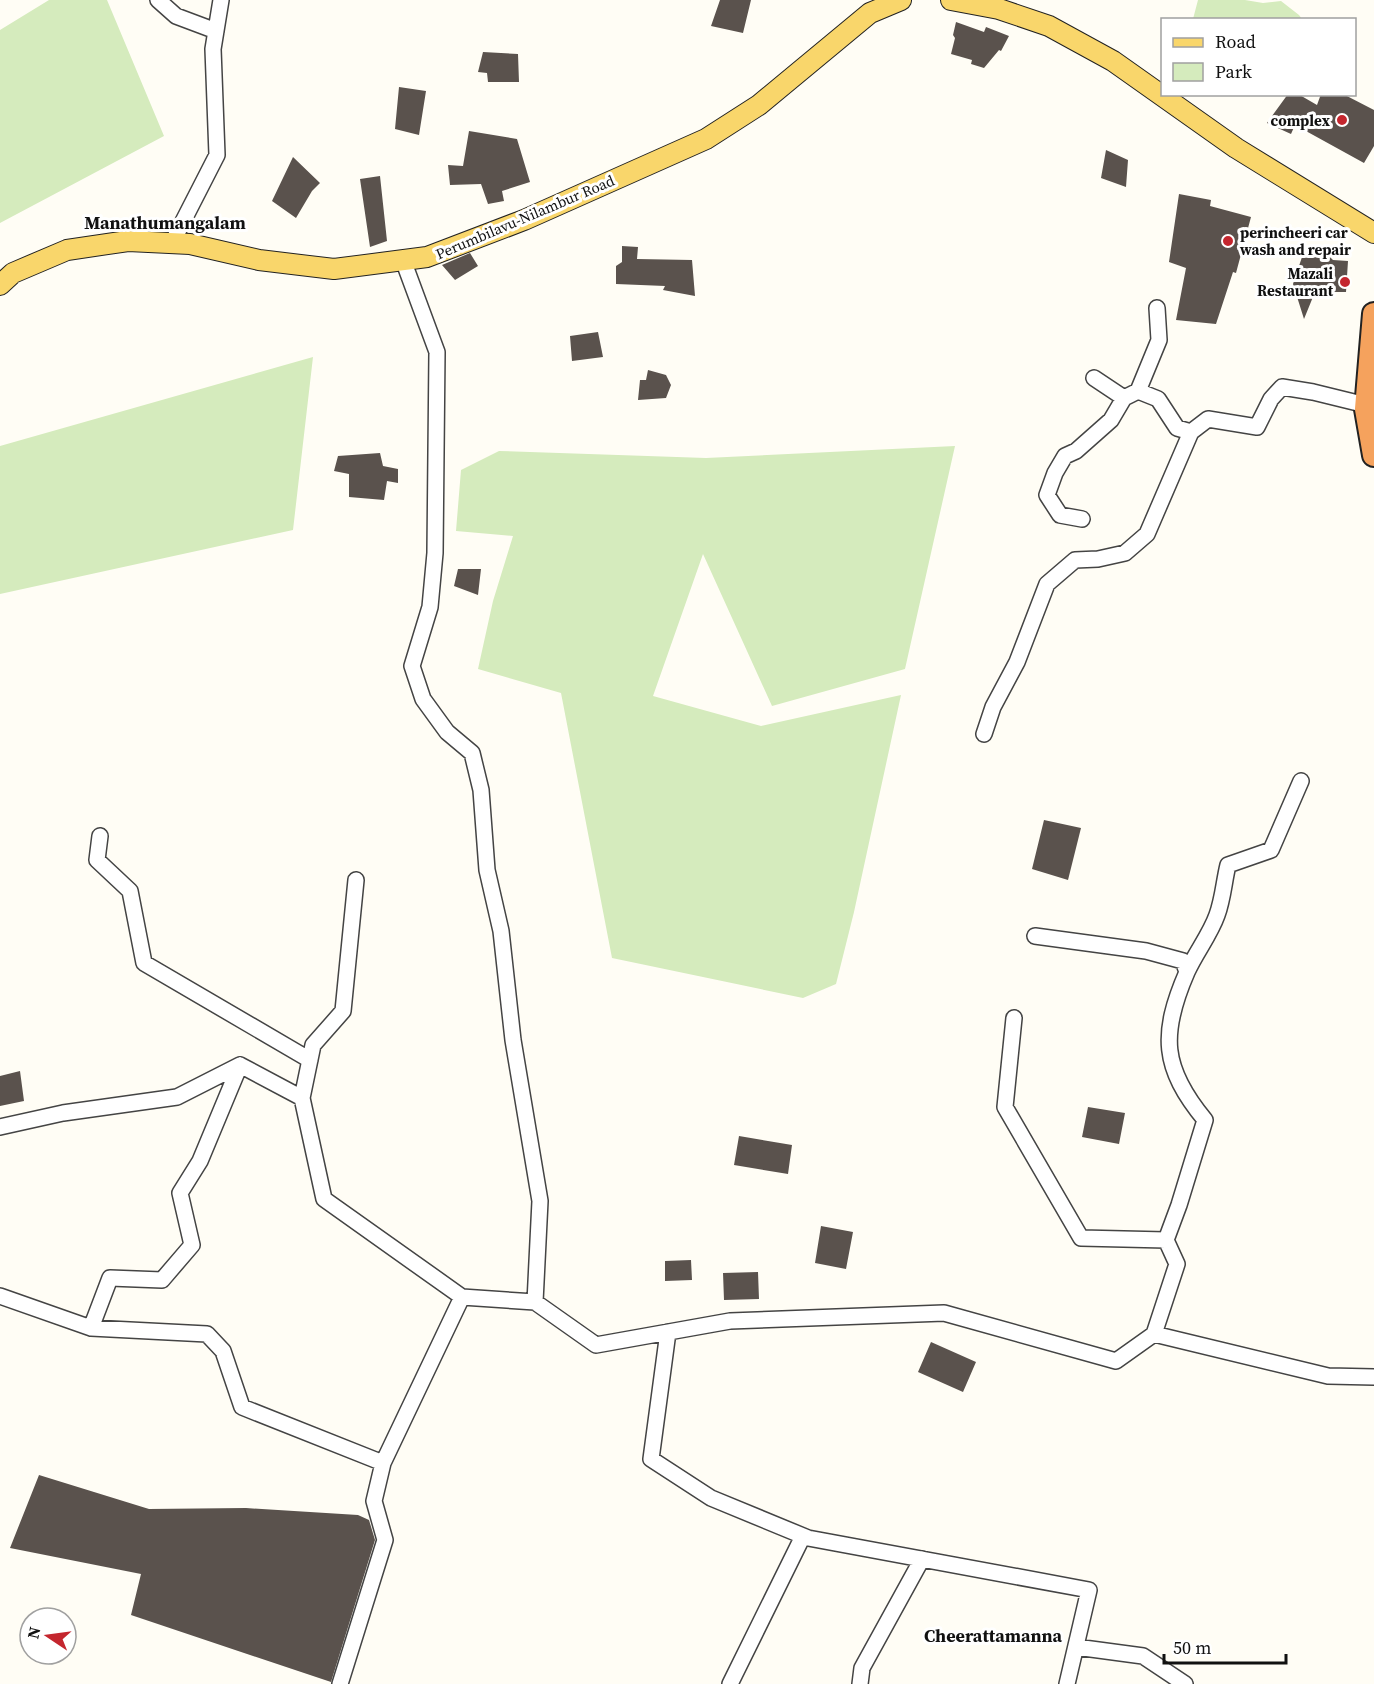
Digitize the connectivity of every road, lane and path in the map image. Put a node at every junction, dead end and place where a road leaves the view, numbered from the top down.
1 (158, 0) edge
2 (221, 0) edge
3 (902, 0) edge
4 (963, 1) edge
5 (216, 31) junction
6 (1161, 95) edge
7 (1162, 96) edge
8 (1374, 233) edge
9 (172, 243) junction
10 (403, 260) junction
11 (0, 285) edge
12 (1157, 308) dead end
13 (1374, 314) edge
14 (1094, 378) dead end
15 (1131, 394) junction
16 (1366, 405) junction
17 (1191, 432) junction
18 (1374, 455) edge
19 (1082, 519) dead end
20 (984, 734) dead end
21 (1301, 781) dead end
22 (100, 836) dead end
23 (356, 880) dead end
24 (1035, 936) dead end
25 (1187, 972) junction
26 (1014, 1018) dead end
27 (310, 1060) junction
28 (240, 1065) junction
29 (302, 1098) junction
30 (0, 1127) edge
31 (1166, 1240) junction
32 (0, 1296) edge
33 (462, 1297) junction
34 (535, 1302) junction
35 (90, 1328) junction
36 (668, 1332) junction
37 (1154, 1334) junction
38 (1374, 1377) edge
39 (383, 1462) junction
40 (803, 1536) junction
41 (922, 1559) junction
42 (1076, 1647) junction
43 (340, 1684) edge
44 (730, 1684) edge
45 (860, 1684) edge
46 (1067, 1684) edge
47 (1185, 1684) edge

1 - 5 street
2 - 5 street
3 - 10 main road, Perumbilavu-Nilambur Road
4 - 6 main road
5 - 9 street
7 - 8 main road
9 - 10 main road, Perumbilavu-Nilambur Road
9 - 11 main road, Perumbilavu-Nilambur Road
10 - 34 street
12 - 15 street
13 - 16 highway
14 - 15 street
15 - 17 street
15 - 19 street
16 - 17 street
16 - 18 highway
17 - 20 street
21 - 25 street
22 - 27 street
23 - 27 street
24 - 25 street
25 - 31 street
26 - 31 street
27 - 29 street
28 - 29 street
28 - 30 street
28 - 35 street
29 - 33 street
31 - 37 street
32 - 35 street
33 - 34 street
33 - 39 street
34 - 36 street
35 - 39 street
36 - 37 street
36 - 40 street
37 - 38 street
39 - 43 street
40 - 41 street
40 - 44 street
41 - 42 street
41 - 45 street
42 - 46 street
42 - 47 street

